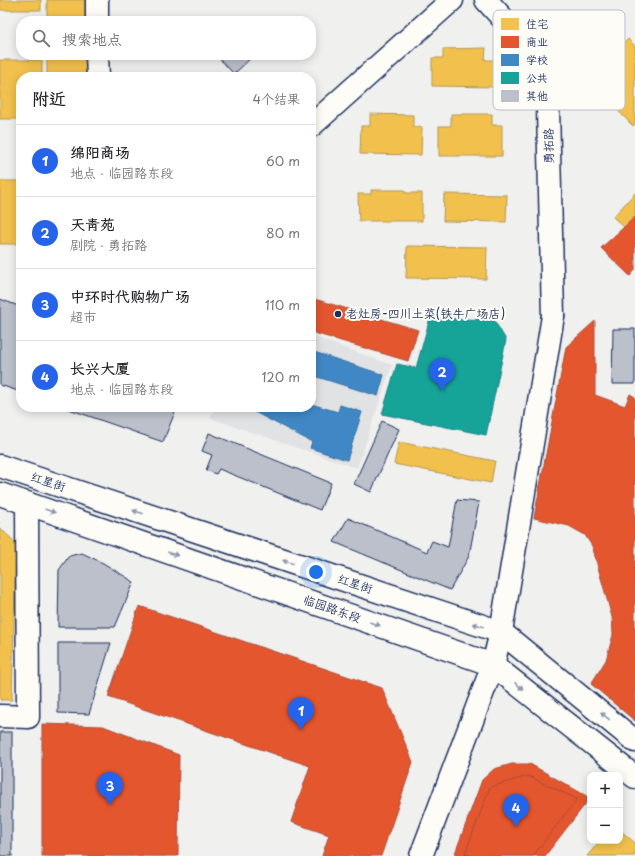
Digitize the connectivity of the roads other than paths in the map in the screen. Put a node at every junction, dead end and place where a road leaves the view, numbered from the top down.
1 (452, 0) edge
2 (486, 0) edge
3 (495, 10) edge
4 (97, 60) edge
5 (98, 72) edge
6 (548, 110) edge
7 (316, 122) edge
8 (0, 466) edge
9 (0, 494) edge
10 (27, 503) junction
11 (501, 632) junction
12 (493, 665) junction
13 (0, 716) edge
14 (635, 741) edge
15 (635, 777) edge
16 (422, 856) edge

1 - 7 main road
2 - 3 main road, 勇拓路
4 - 5 main road
6 - 11 main road, 勇拓路
11 -> 8 main road, 红星街
9 - 10 main road, 临园路东段
10 -> 12 main road, 临园路东段
10 - 13 main road
11 - 12 main road, 勇拓路
14 -> 11 main road, 红星街
12 -> 15 main road, 临园路东段
12 - 16 main road, 勇拓路

